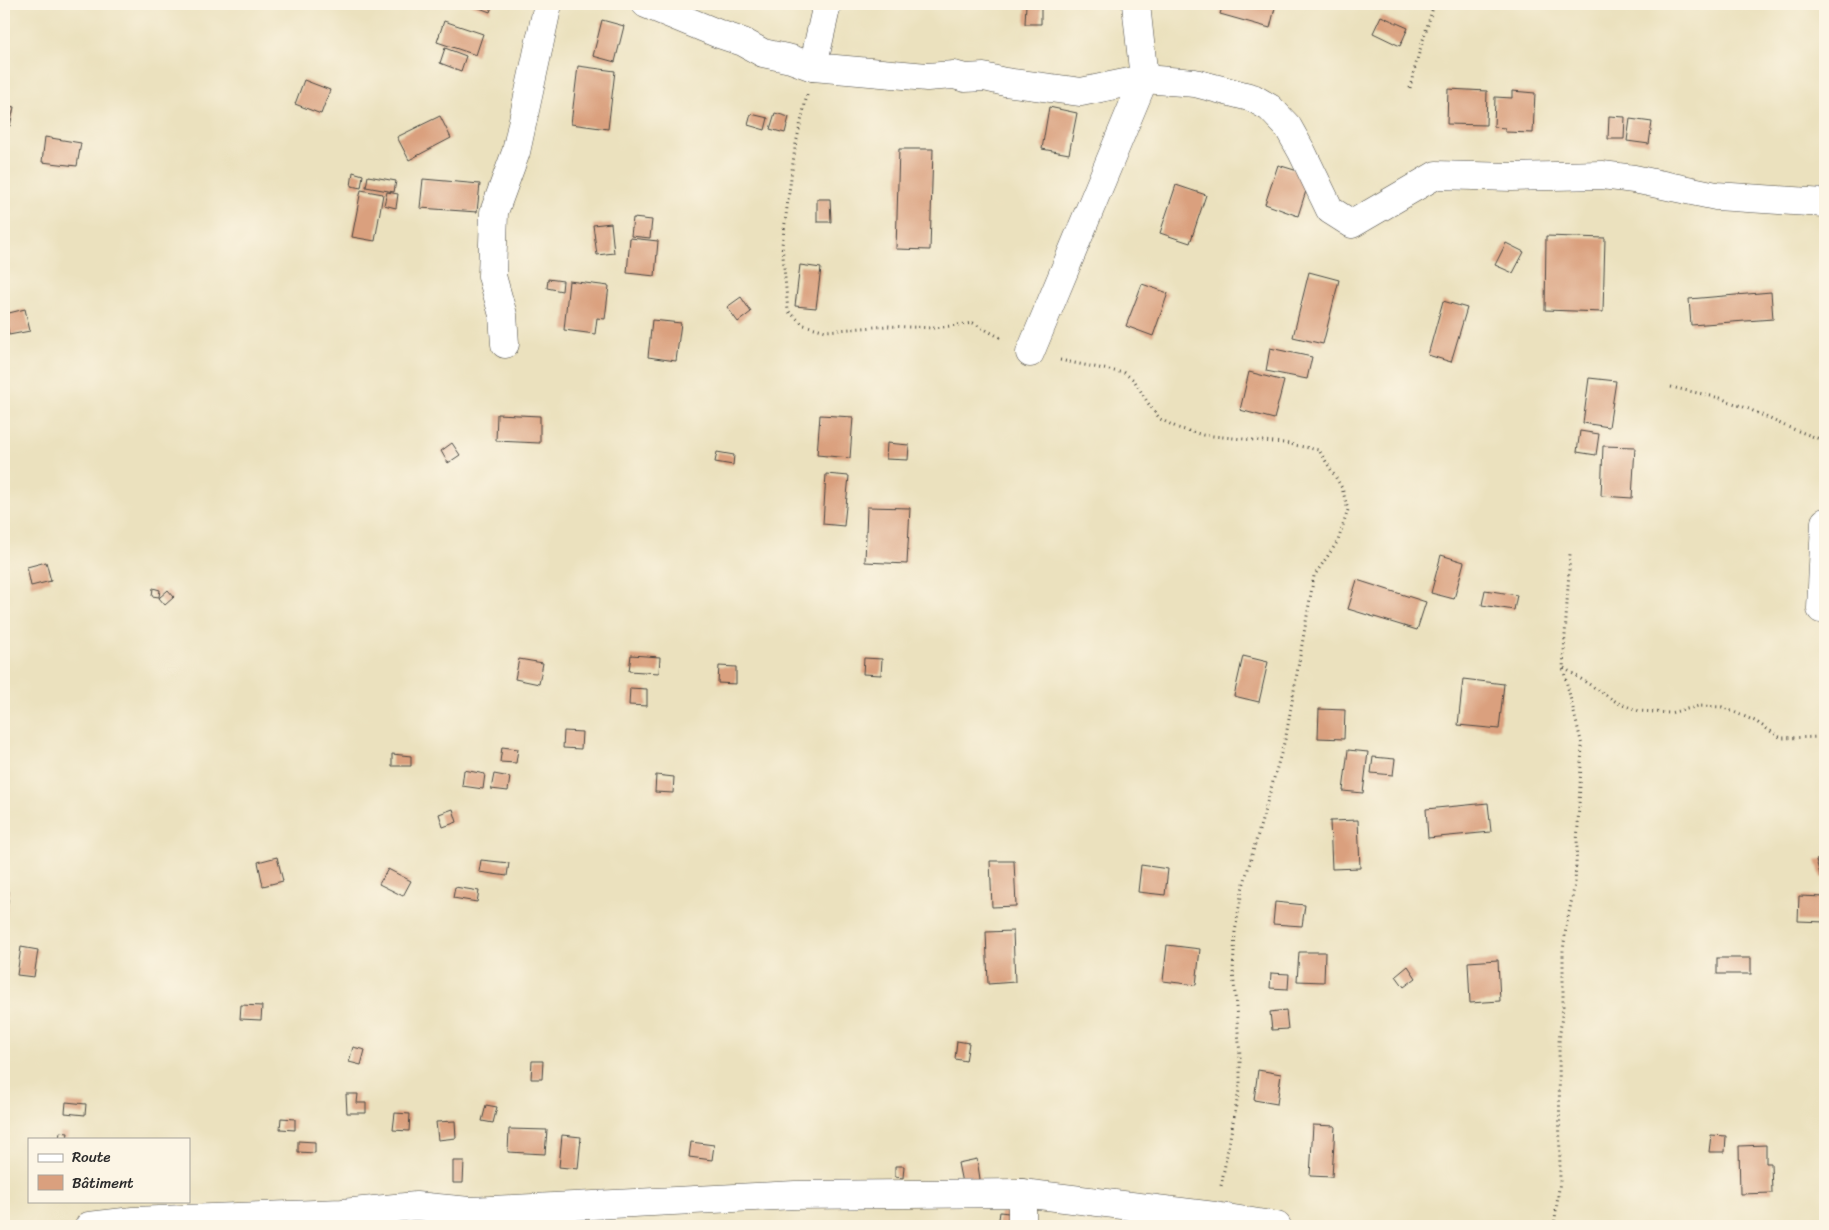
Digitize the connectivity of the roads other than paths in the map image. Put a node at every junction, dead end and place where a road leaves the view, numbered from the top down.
1 (548, 4) edge
2 (646, 4) edge
3 (827, 4) edge
4 (1136, 4) edge
5 (813, 67) junction
6 (1144, 79) junction
7 (1825, 203) edge
8 (505, 344) dead end
9 (1030, 353) road end
10 (1825, 522) edge
11 (1821, 609) dead end
12 (1022, 1193) junction
13 (89, 1226) edge
14 (1022, 1226) edge
15 (1277, 1226) edge

1 - 8 street
2 - 5 street
3 - 5 street
4 - 6 street
5 - 6 street
6 - 7 street
6 - 9 street
10 - 11 street
12 - 13 street
12 - 14 street
12 - 15 street

